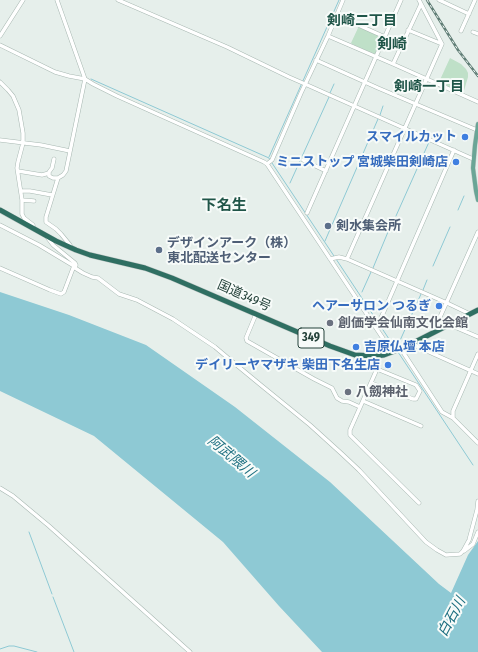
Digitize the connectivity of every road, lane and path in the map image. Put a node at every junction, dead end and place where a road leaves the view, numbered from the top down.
1 (23, 0) edge
2 (57, 0) edge
3 (118, 0) edge
4 (343, 0) edge
5 (401, 0) edge
6 (439, 0) edge
7 (475, 0) edge
8 (420, 2) edge
9 (469, 14) junction
10 (336, 15) junction
11 (408, 30) junction
12 (461, 30) dead end
13 (473, 32) dead end
14 (478, 34) edge
15 (0, 36) edge
16 (328, 36) junction
17 (385, 37) junction
18 (442, 44) junction
19 (0, 45) edge
20 (376, 57) junction
21 (316, 60) junction
22 (393, 64) junction
23 (85, 79) junction
24 (426, 79) junction
25 (0, 82) edge
26 (365, 82) junction
27 (304, 83) junction
28 (478, 102) edge
29 (415, 104) junction
30 (354, 106) junction
31 (478, 124) edge
32 (404, 128) junction
33 (477, 130) junction
34 (0, 140) edge
35 (23, 143) junction
36 (454, 150) junction
37 (70, 151) junction
38 (54, 159) dead end
39 (474, 159) junction
40 (303, 160) dead end
41 (267, 164) junction
42 (18, 171) junction
43 (326, 171) junction
44 (49, 173) junction
45 (58, 178) junction
46 (21, 191) junction
47 (477, 192) edge
48 (52, 195) junction
49 (22, 200) junction
50 (478, 200) edge
51 (34, 201) dead end
52 (0, 210) edge
53 (307, 213) dead end
54 (0, 225) edge
55 (33, 228) junction
56 (478, 232) edge
57 (46, 234) junction
58 (71, 248) junction
59 (330, 259) junction
60 (347, 259) junction
61 (74, 265) junction
62 (0, 268) edge
63 (397, 282) junction
64 (447, 303) junction
65 (478, 310) edge
66 (256, 314) junction
67 (470, 314) junction
68 (381, 318) dead end
69 (450, 324) junction
70 (435, 332) junction
71 (478, 338) edge
72 (412, 343) junction
73 (396, 351) junction
74 (478, 354) edge
75 (375, 356) junction
76 (377, 369) junction
77 (471, 370) junction
78 (478, 374) edge
79 (371, 383) junction
80 (363, 401) junction
81 (360, 407) junction
82 (453, 418) junction
83 (421, 426) dead end
84 (478, 443) edge
85 (0, 488) edge
86 (478, 501) edge
87 (419, 503) dead end
88 (478, 532) edge
89 (460, 554) junction
90 (190, 652) edge

1 - 15 street
2 - 23 street
3 - 27 street
4 - 10 street
5 - 17 street
6 - 9 street
7 - 9 street
8 - 11 street
8 - 18 street
9 - 12 street
10 - 16 street
10 - 17 street
11 - 18 street
11 - 22 street
13 - 14 street
16 - 20 street
16 - 21 street
17 - 20 street
18 - 24 street
19 - 23 street
20 - 22 street
20 - 26 street
21 - 26 street
21 - 27 street
22 - 24 street
23 - 37 street
23 - 41 street
24 - 28 street
24 - 29 street
25 - 35 street
26 - 29 street
26 - 30 street
27 - 30 street
27 - 41 street
29 - 32 street
29 - 33 street
30 - 32 street
30 - 43 street
31 - 33 main road
32 - 36 street
32 - 60 street
33 - 39 main road
34 - 35 street
35 - 37 street
35 - 42 street
36 - 39 street
36 - 63 street
37 - 45 street
38 - 44 street
39 - 47 main road
40 - 43 street
41 - 59 street
42 - 44 street
42 - 46 street
43 - 53 street
44 - 45 street
45 - 48 street
46 - 48 street
46 - 49 street
47 - 50 main road
48 - 58 street
49 - 51 street
49 - 55 street
52 - 55 highway, 国道349号 / 349
54 - 61 street
55 - 57 highway, 国道349号 / 349
56 - 64 street
57 - 58 highway, 国道349号 / 349
57 - 61 street
58 - 66 highway, 国道349号 / 349
59 - 60 street
59 - 73 street
60 - 63 street
61 - 62 street
61 - 89 street
63 - 64 street
63 - 68 street
64 - 67 street
64 - 70 street
65 - 67 highway, 国道349号 / 349
66 - 75 highway, 国道349号 / 349
66 - 81 street
67 - 69 highway, 国道349号 / 349
69 - 70 highway, 国道349号 / 349
69 - 71 street
70 - 72 highway, 国道349号 / 349
72 - 73 highway, 国道349号 / 349
72 - 77 street
73 - 75 highway, 国道349号 / 349
73 - 82 street
74 - 77 street
75 - 76 street
76 - 79 street
76 - 79 street
77 - 78 street
77 - 82 street
79 - 80 street
80 - 81 street
80 - 83 street
81 - 87 street
82 - 84 street
85 - 90 street
86 - 89 street
88 - 89 street

